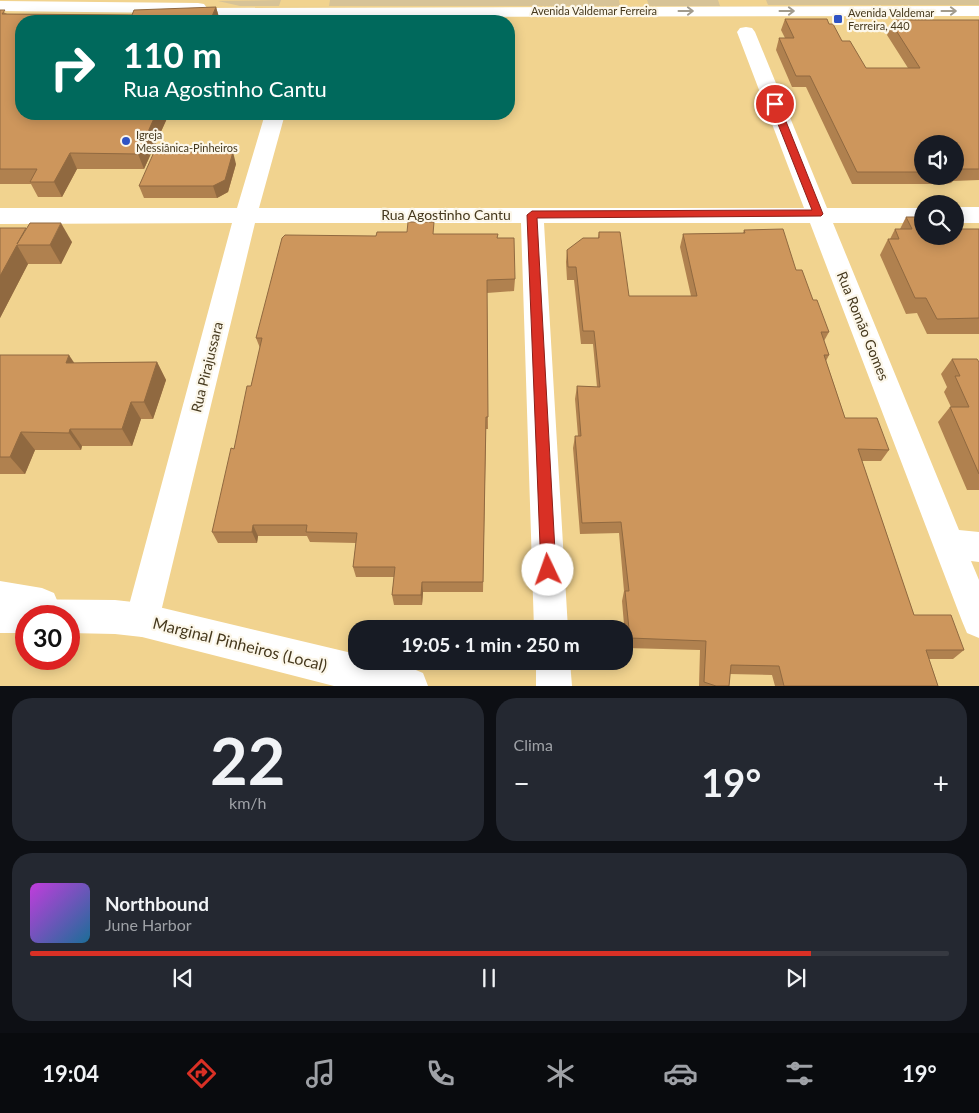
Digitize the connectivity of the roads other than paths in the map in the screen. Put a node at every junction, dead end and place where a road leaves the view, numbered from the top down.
1 (0, 6) edge
2 (635, 6) edge
3 (979, 11) edge
4 (248, 12) junction
5 (62, 15) edge
6 (282, 15) edge
7 (364, 15) edge
8 (0, 16) edge
9 (15, 16) edge
10 (746, 32) dead end
11 (273, 120) edge
12 (818, 214) junction
13 (246, 215) junction
14 (532, 215) junction
15 (914, 215) edge
16 (964, 215) edge
17 (979, 215) edge
18 (0, 216) edge
19 (948, 544) junction
20 (979, 547) edge
21 (0, 598) edge
22 (0, 616) edge
23 (15, 616) edge
24 (80, 617) edge
25 (129, 619) junction
26 (551, 620) edge
27 (979, 621) edge
28 (553, 670) edge
29 (410, 686) edge
30 (554, 686) edge

1 - 4 main road
2 -> 3 main road, Avenida Valdemar Ferreira
2 - 7 main road, Avenida Valdemar Ferreira
4 - 5 main road, Avenida Valdemar Ferreira
4 - 6 main road, Avenida Valdemar Ferreira
8 - 9 main road, Avenida Valdemar Ferreira
10 - 12 street, Rua Romão Gomes
11 - 13 street, Rua Pirajussara
12 - 14 street, Rua Agostinho Cantu
12 - 15 street, Rua Agostinho Cantu
12 - 19 street, Rua Romão Gomes
13 - 14 street, Rua Agostinho Cantu
13 - 18 street, Rua Agostinho Cantu
13 - 25 street, Rua Pirajussara
14 - 26 street
16 - 17 street
19 - 20 street
19 - 27 street, Rua Romão Gomes
21 - 25 main road
22 - 23 main road
24 - 25 main road, Marginal Pinheiros (Local)
25 - 29 main road, Marginal Pinheiros (Local)
28 - 30 street

